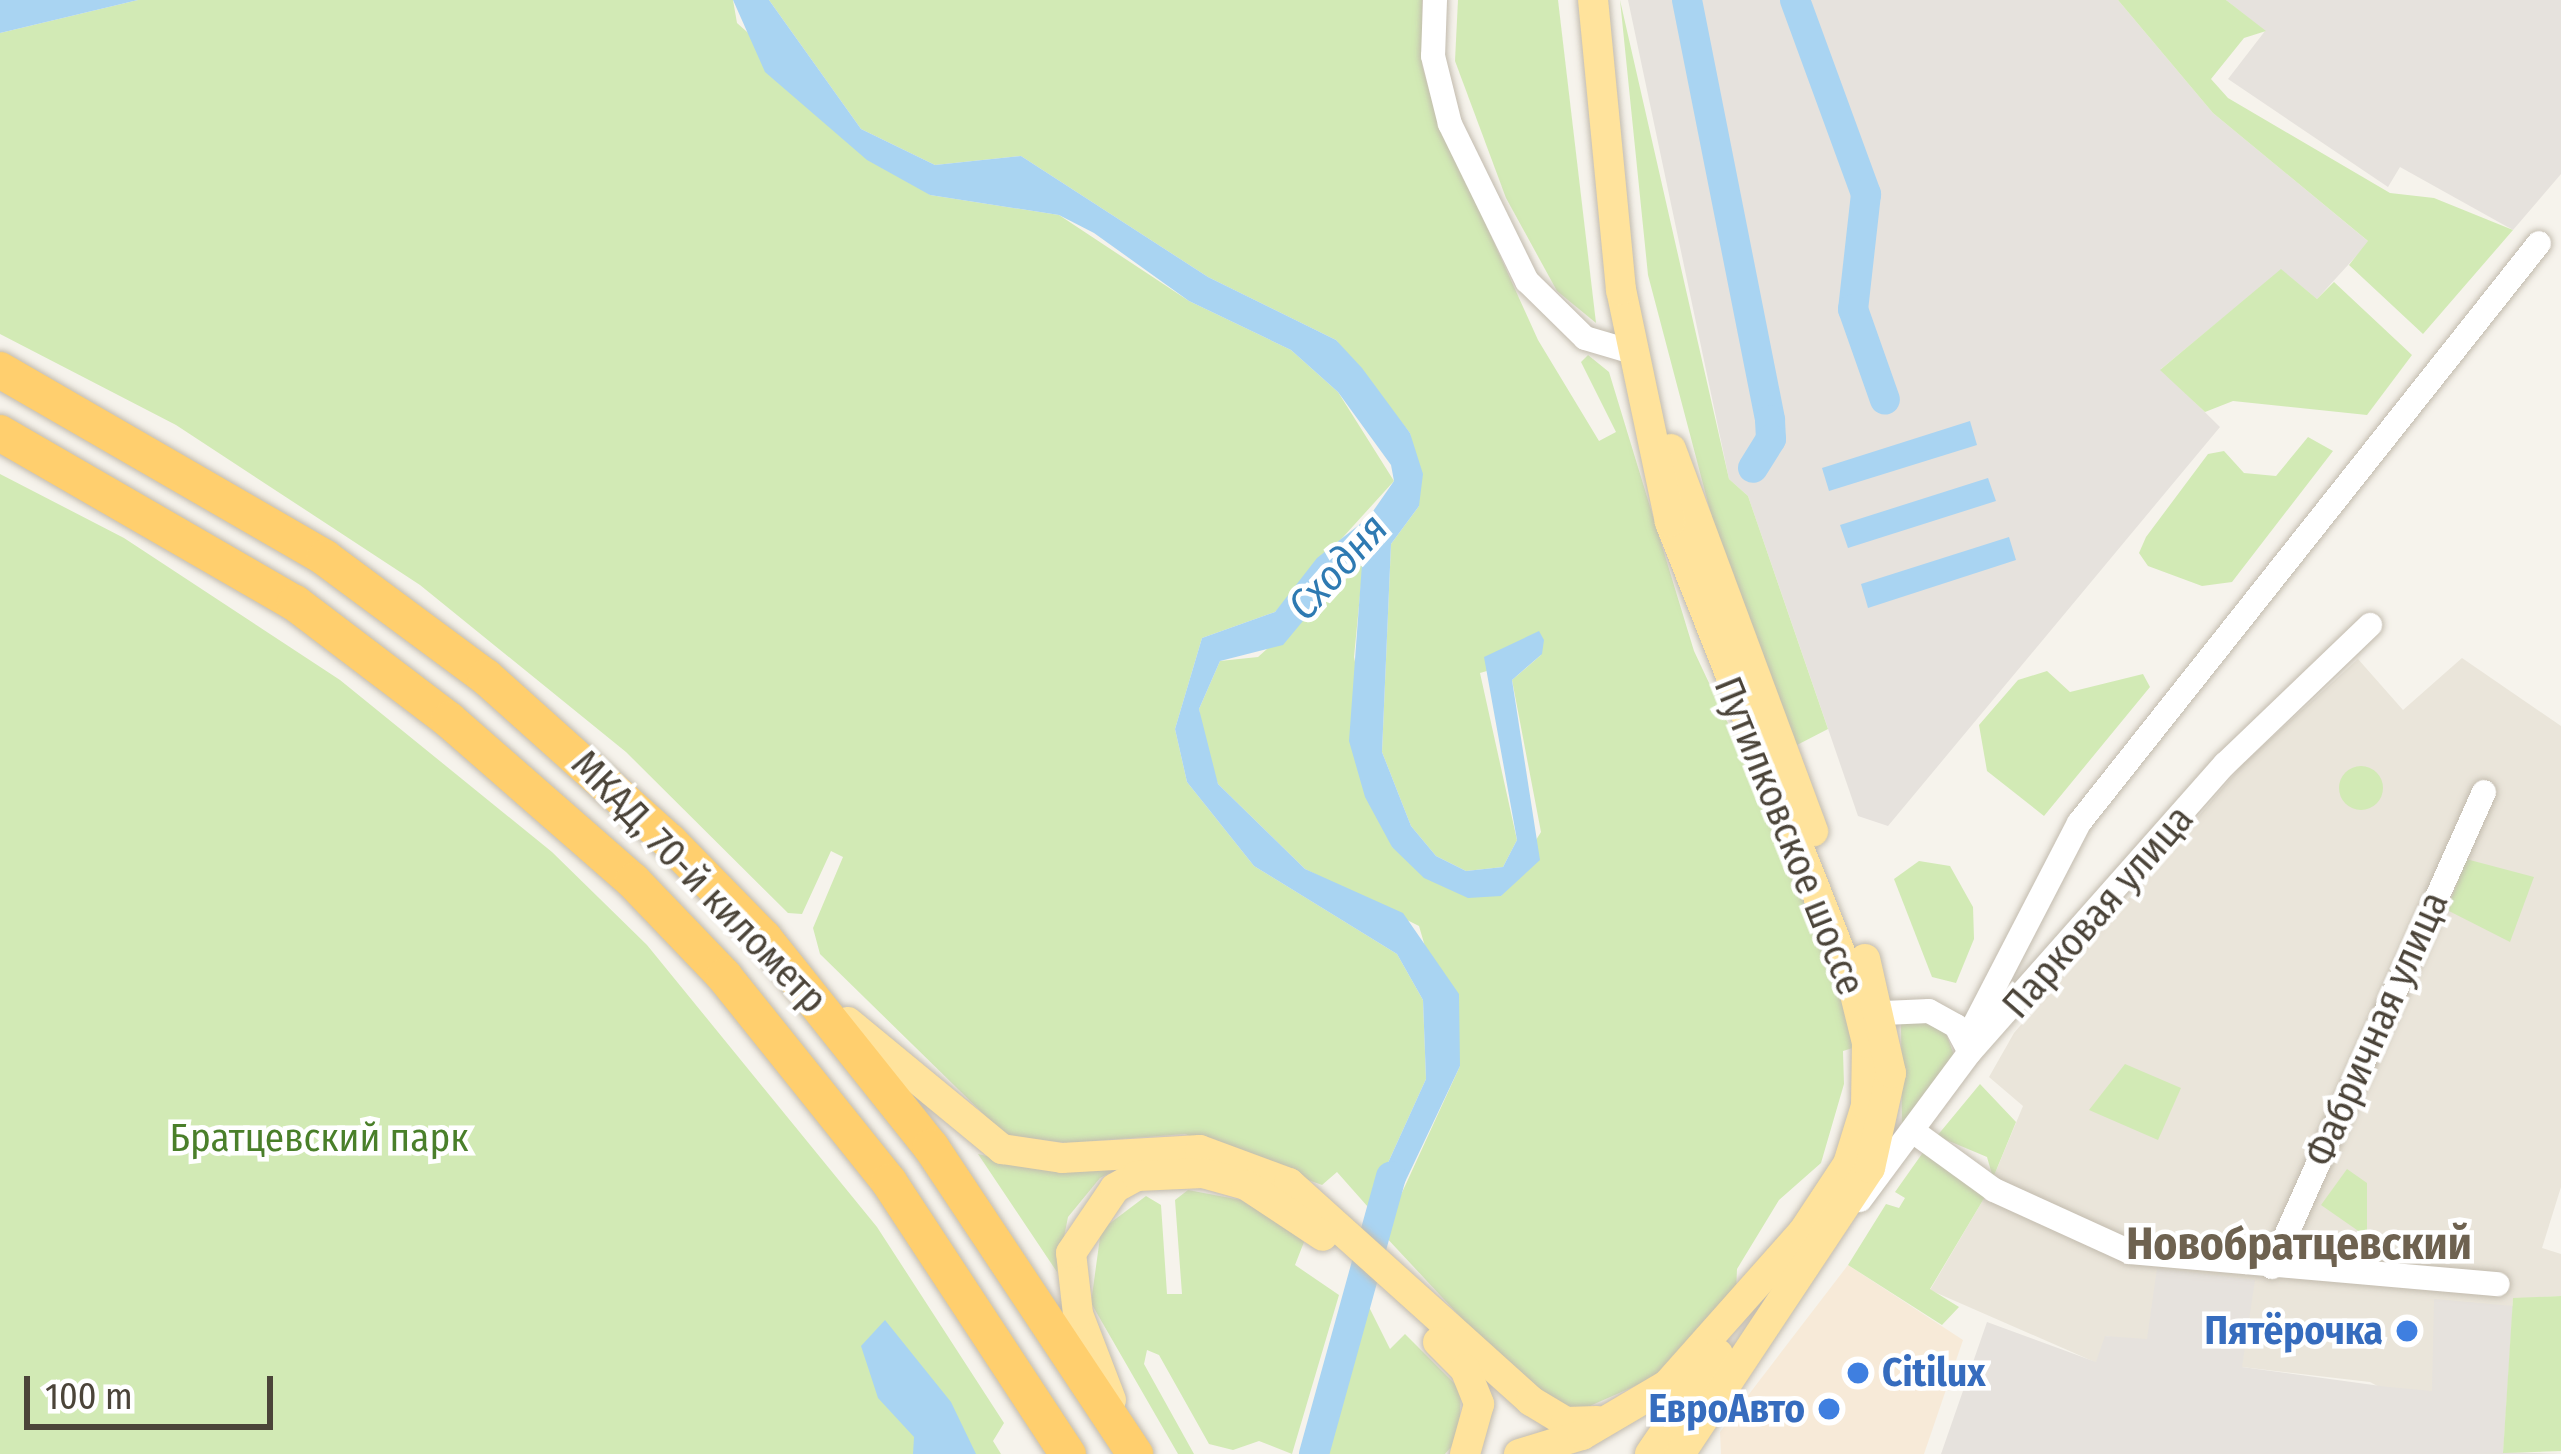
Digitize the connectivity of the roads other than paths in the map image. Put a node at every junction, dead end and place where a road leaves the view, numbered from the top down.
1 (1435, 0) edge
2 (1593, 0) edge
3 (2539, 243) dead end
4 (1636, 353) junction
5 (0, 370) edge
6 (0, 433) edge
7 (2370, 625) dead end
8 (2483, 792) dead end
9 (788, 966) junction
10 (1884, 1012) junction
11 (1867, 1043) junction
12 (1968, 1046) junction
13 (1917, 1134) junction
14 (1845, 1214) junction
15 (1334, 1233) junction
16 (2272, 1267) junction
17 (2498, 1284) dead end
18 (1395, 1288) junction
19 (1761, 1289) junction
20 (1609, 1419) junction
21 (1130, 1447) edge
22 (1681, 1449) edge
23 (1068, 1454) edge
24 (1465, 1454) edge
25 (1519, 1454) edge
26 (1650, 1454) edge

1 - 4 street
2 - 4 main road
3 - 12 street
4 - 10 main road, Путилковское шоссе
4 - 11 main road, Путилковское шоссе
5 - 9 highway, МКАД, 70-й километр
6 - 23 highway, МКАД, 70-й километр
7 - 12 street, Парковая улица
8 - 16 street, Фабричная улица
9 - 15 main road
9 - 21 highway, МКАД, 70-й километр
10 - 11 street
10 - 12 street
10 - 14 main road, Путилковское шоссе
11 - 19 main road, Путилковское шоссе
12 - 13 street, Парковая улица
13 - 14 street, Парковая улица
13 - 16 street
14 - 22 main road, Путилковское шоссе
15 - 18 main road
15 - 21 main road
16 - 17 street
18 - 20 main road
18 - 24 main road
19 - 20 main road, Путилковское шоссе
19 - 26 main road
20 - 25 main road, Путилковское шоссе

